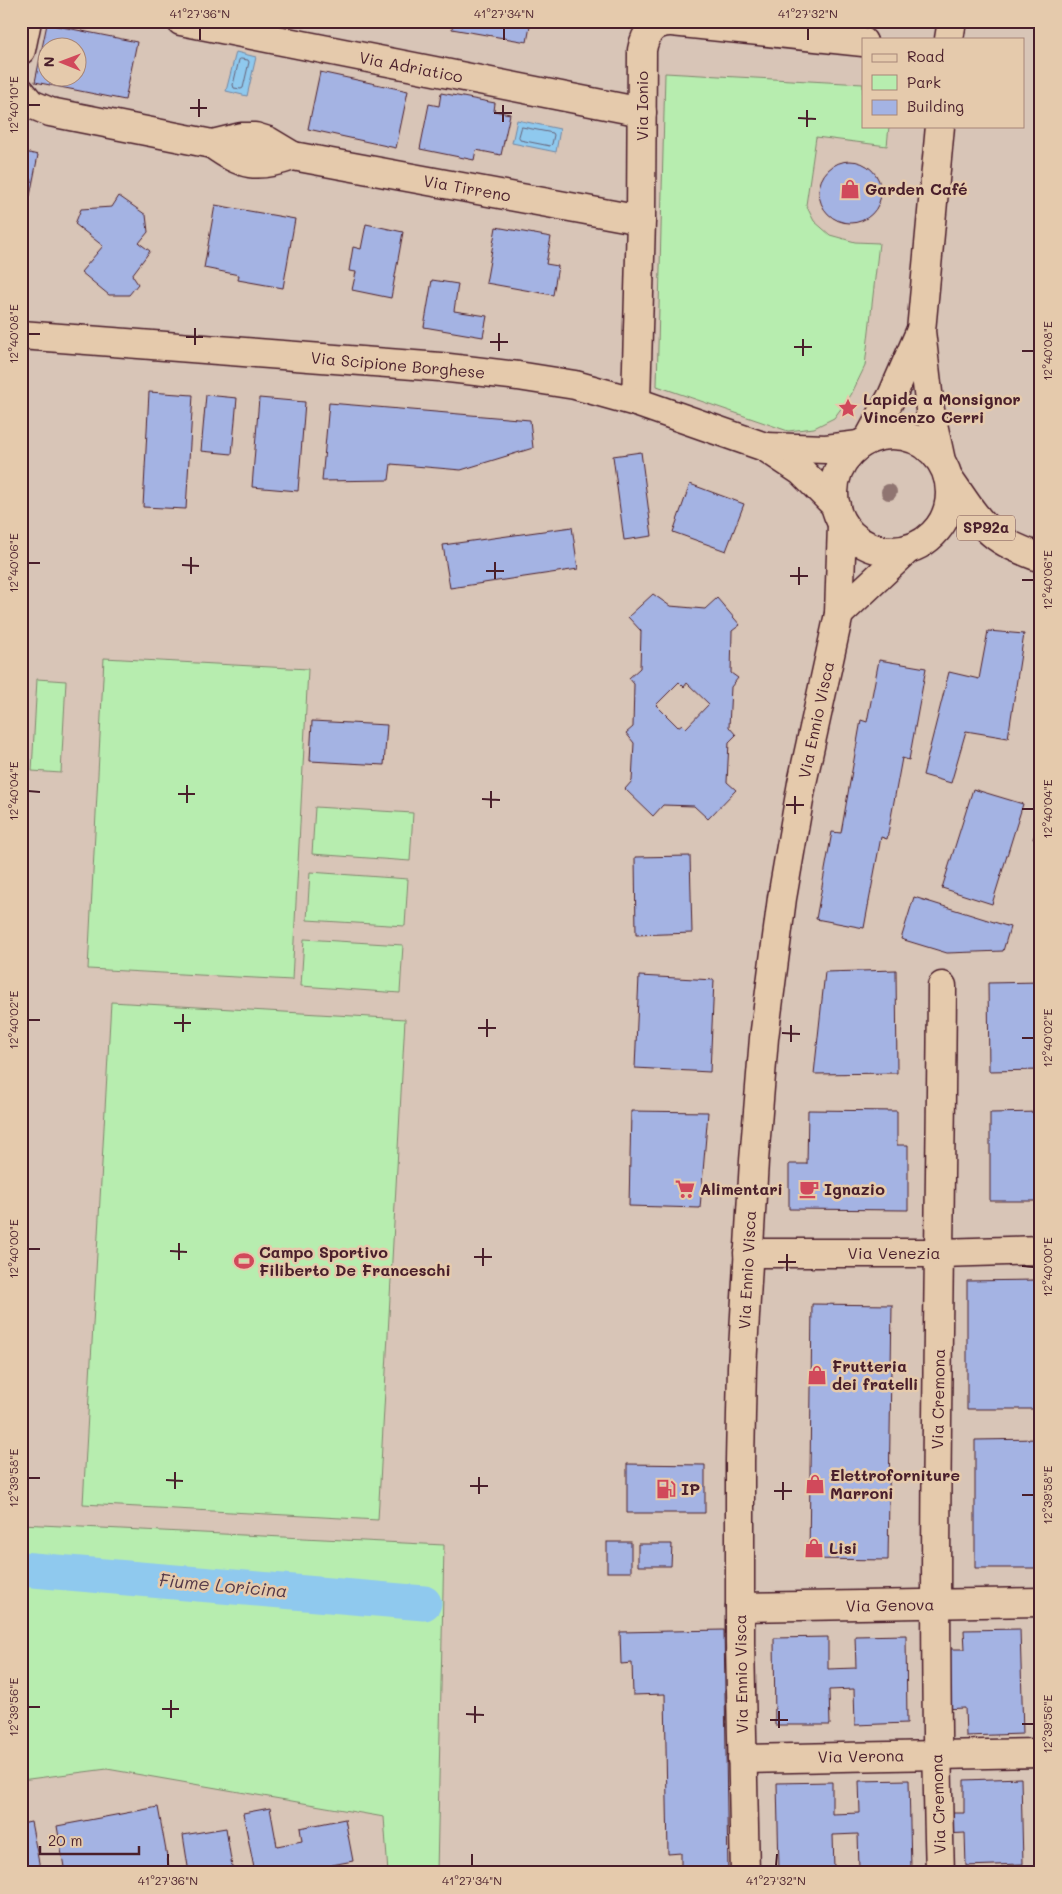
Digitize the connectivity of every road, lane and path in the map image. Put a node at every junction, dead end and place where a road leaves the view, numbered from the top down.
1 (27, 21) edge
2 (180, 21) edge
3 (862, 42) edge
4 (21, 50) edge
5 (21, 92) edge
6 (642, 112) junction
7 (940, 128) edge
8 (641, 220) junction
9 (921, 331) junction
10 (21, 334) edge
11 (636, 402) junction
12 (863, 443) junction
13 (765, 447) junction
14 (945, 469) junction
15 (839, 515) junction
16 (906, 550) junction
17 (1041, 558) edge
18 (839, 614) junction
19 (942, 986) dead end
20 (1041, 1250) edge
21 (748, 1253) junction
22 (940, 1253) junction
23 (1041, 1602) edge
24 (935, 1604) junction
25 (740, 1607) junction
26 (1041, 1753) edge
27 (936, 1754) junction
28 (742, 1759) junction
29 (745, 1873) edge
30 (940, 1873) edge

1 - 4 street
2 - 6 street, Via Adriatico
3 - 6 street, Via Ionio
5 - 8 street, Via Tirreno
6 - 8 street, Via Ionio
7 - 9 street
8 - 11 street, Via Ionio
9 - 12 street
9 - 14 street
10 - 11 street, Via Scipione Borghese
11 - 13 street, Via Scipione Borghese
12 - 13 street, Via Scipione Borghese
12 - 14 street
12 - 15 street
13 - 15 street, Via Scipione Borghese
14 - 16 street
14 - 17 street, SP92a
15 - 16 street
15 - 18 street, Via Ennio Visca
16 - 18 street
18 - 21 street, Via Ennio Visca
19 - 22 street, Via Cremona
20 - 22 street, Via Venezia
21 - 22 street, Via Venezia
21 - 25 street, Via Ennio Visca
22 - 24 street, Via Cremona
23 - 24 street, Via Genova
24 - 25 street, Via Genova
24 - 27 street, Via Cremona
25 - 28 street, Via Ennio Visca
26 - 27 street, Via Verona
27 - 28 street, Via Verona
27 - 30 street, Via Cremona
28 - 29 street, Via Ennio Visca

